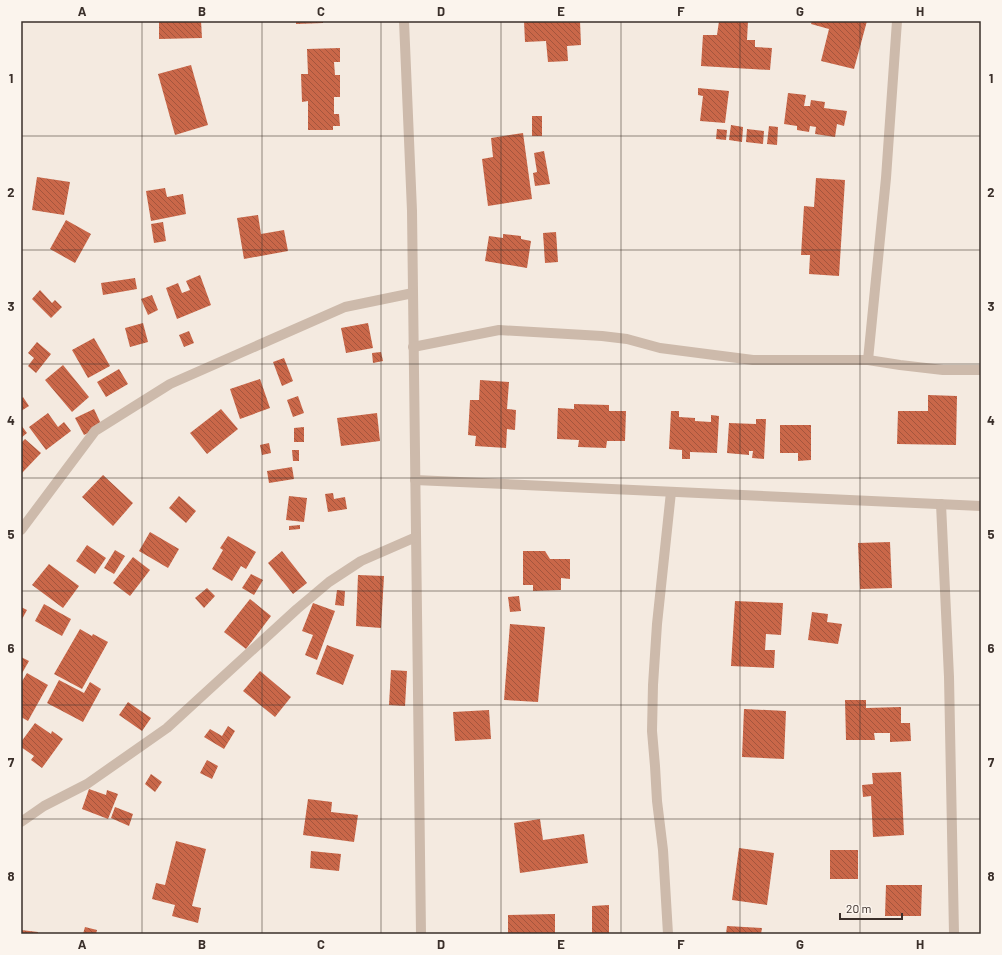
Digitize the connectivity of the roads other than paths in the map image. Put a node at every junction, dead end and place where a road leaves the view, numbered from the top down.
1 (404, 21) edge
2 (897, 21) edge
3 (413, 293) junction
4 (413, 347) junction
5 (868, 360) junction
6 (981, 370) edge
7 (415, 480) junction
8 (671, 492) junction
9 (940, 504) junction
10 (981, 506) edge
11 (21, 530) edge
12 (416, 537) junction
13 (21, 822) edge
14 (421, 934) edge
15 (668, 934) edge
16 (954, 934) edge

1 - 3 street
2 - 5 street
3 - 4 street
3 - 11 street
4 - 5 street
4 - 7 street
5 - 6 street
7 - 8 street
7 - 12 street
8 - 9 street
8 - 15 street
9 - 10 street
9 - 16 street
12 - 13 street
12 - 14 street

